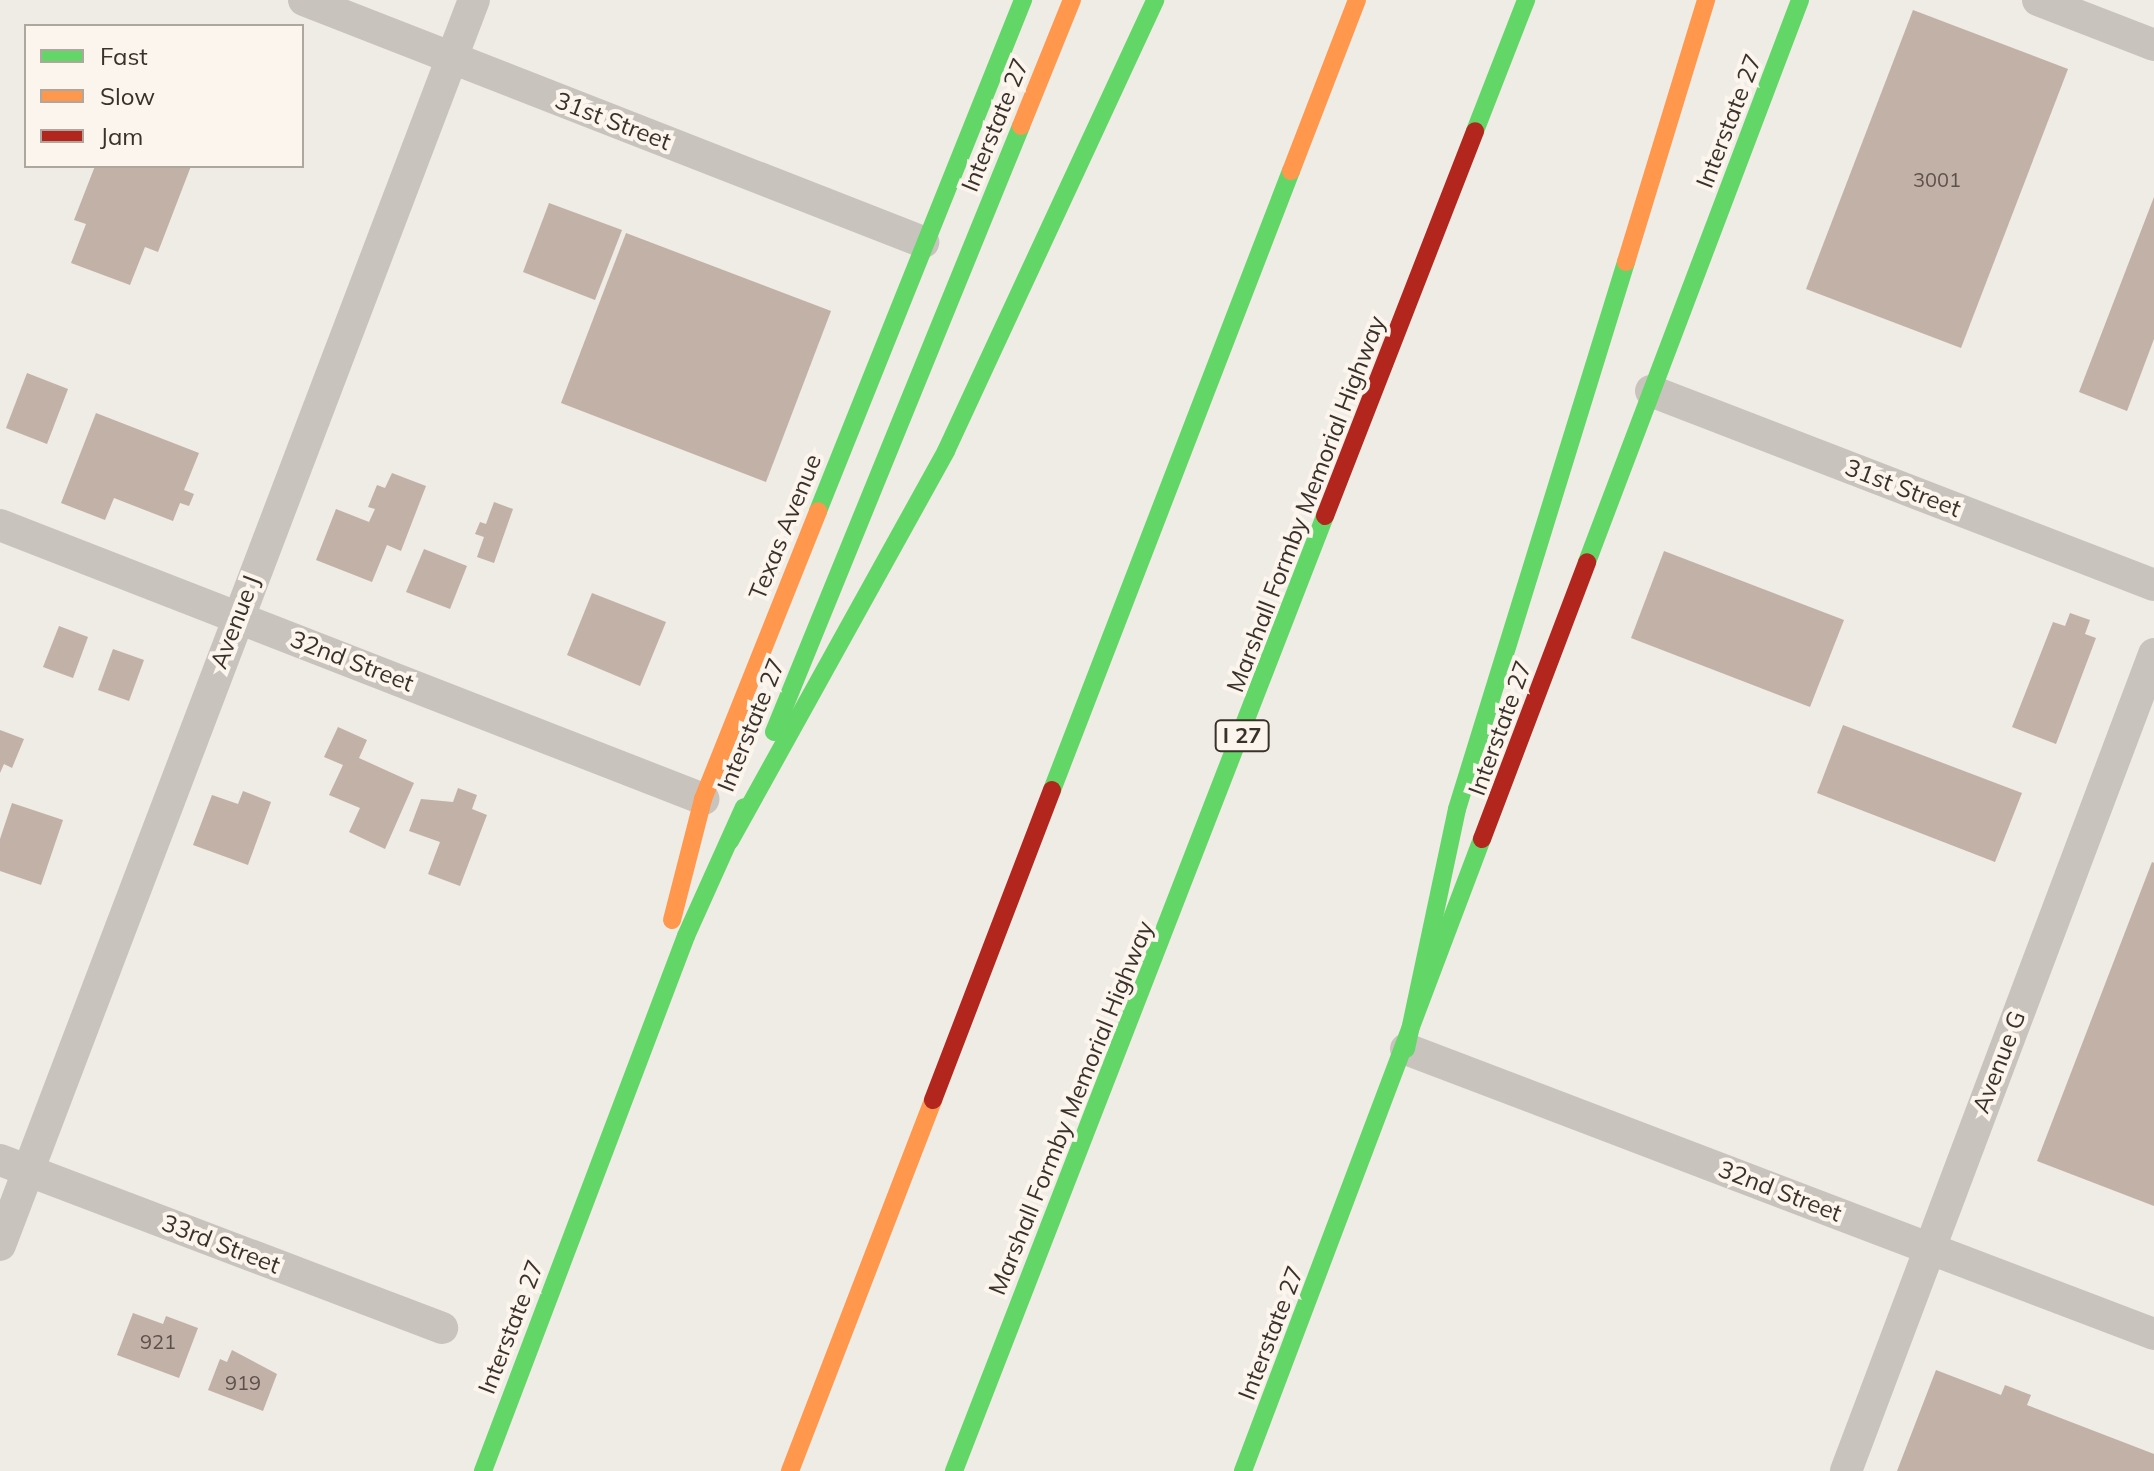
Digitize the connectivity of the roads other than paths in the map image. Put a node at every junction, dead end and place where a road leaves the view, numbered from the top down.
1 (304, 0) edge
2 (474, 0) edge
3 (1023, 0) edge
4 (1072, 0) edge
5 (1155, 0) edge
6 (1357, 0) edge
7 (1526, 0) edge
8 (1706, 0) edge
9 (1800, 0) edge
10 (2038, 0) edge
11 (2154, 45) edge
12 (452, 58) junction
13 (923, 242) junction
14 (1651, 391) junction
15 (0, 525) edge
16 (2154, 585) edge
17 (237, 616) junction
18 (2154, 654) edge
19 (703, 799) junction
20 (730, 841) junction
21 (1406, 1049) junction
22 (629, 1085) junction
23 (14, 1165) edge
24 (0, 1245) edge
25 (1930, 1248) junction
26 (442, 1328) dead end
27 (2154, 1334) edge
28 (483, 1471) edge
29 (790, 1471) edge
30 (954, 1471) edge
31 (1243, 1471) edge
32 (1846, 1471) edge

1 - 12 street, 31st Street
2 - 12 street, Avenue J
3 - 13 main road, Texas Avenue
4 - 20 main road, Interstate 27
5 - 20 main road
6 - 29 main road
7 - 30 main road, Marshall Formby Memorial Highway / I 27
8 - 21 main road
9 - 14 main road, Interstate 27
10 - 11 street
12 - 13 street, 31st Street
12 - 17 street, Avenue J
13 - 19 main road, Texas Avenue
14 - 16 street, 31st Street
14 - 21 main road, Interstate 27
15 - 17 street, 32nd Street
17 - 19 street, 32nd Street
17 - 23 street, Avenue J
18 - 25 street, Avenue G
19 - 22 main road, Texas Avenue
20 - 22 main road, Interstate 27
21 - 25 street, 32nd Street
21 - 31 main road, Interstate 27
22 - 28 main road, Interstate 27
23 - 24 street, Avenue J
23 - 26 street, 33rd Street
25 - 27 street, 32nd Street
25 - 32 street, Avenue G

